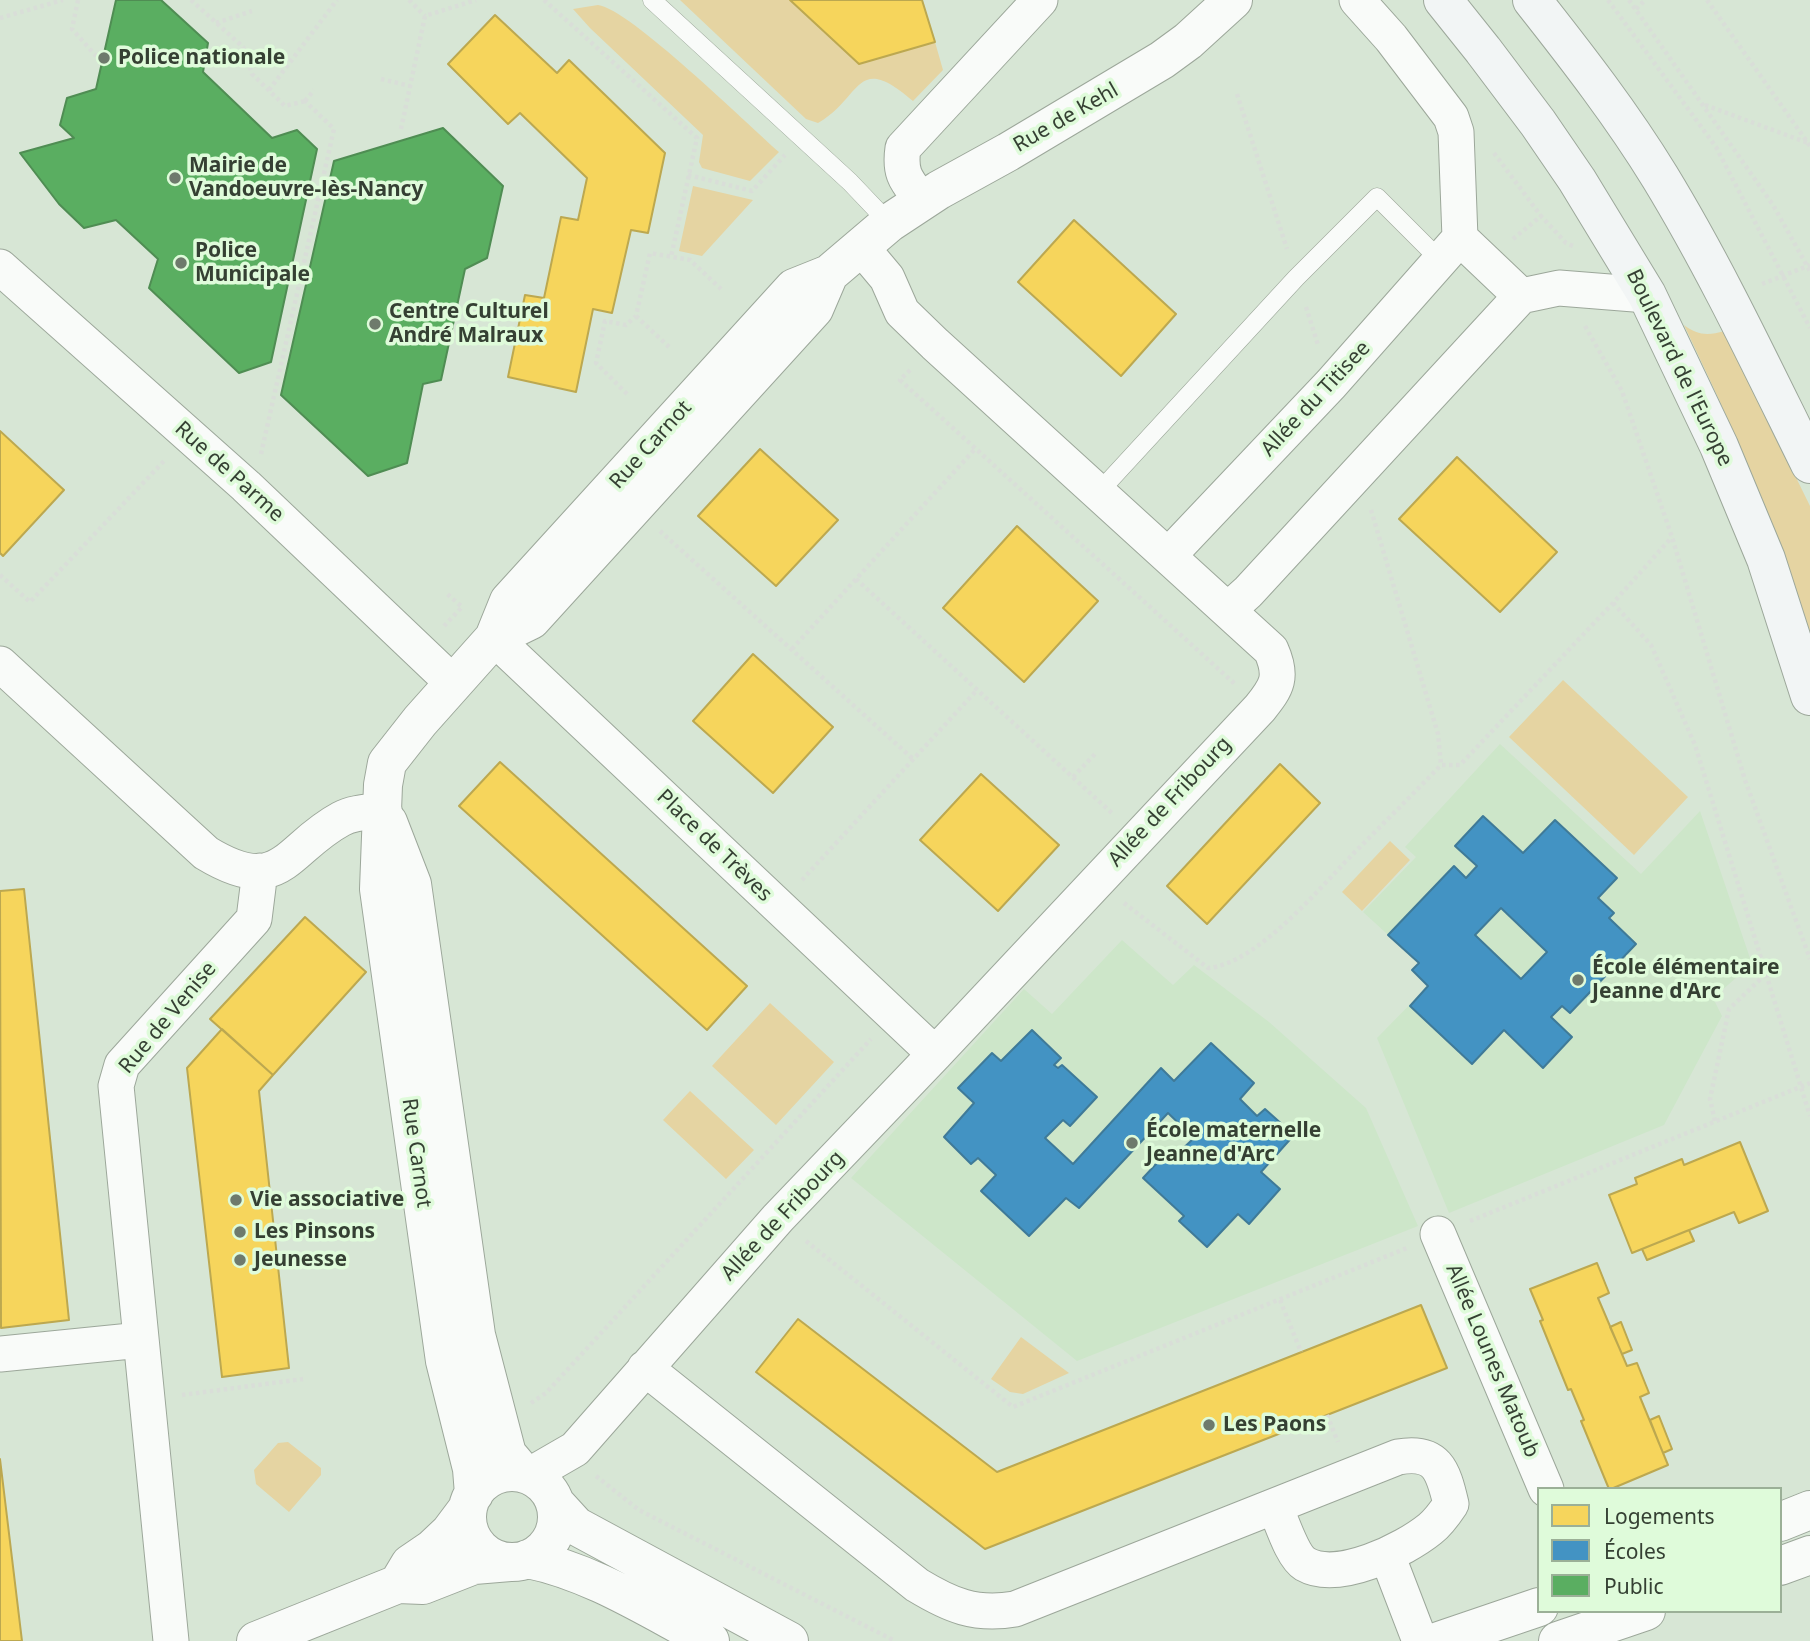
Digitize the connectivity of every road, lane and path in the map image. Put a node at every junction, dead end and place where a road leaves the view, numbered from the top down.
1 (63, 0) edge
2 (78, 0) edge
3 (191, 0) edge
4 (337, 0) edge
5 (409, 0) edge
6 (476, 0) edge
7 (544, 0) edge
8 (652, 0) edge
9 (1040, 0) edge
10 (1233, 0) edge
11 (1357, 0) edge
12 (1443, 0) edge
13 (1532, 0) edge
14 (1608, 0) edge
15 (1629, 0) edge
16 (1645, 0) edge
17 (1707, 0) edge
18 (1636, 9) junction
19 (252, 10) dead end
20 (425, 16) junction
21 (0, 18) edge
22 (216, 23) junction
23 (96, 56) dead end
24 (381, 79) dead end
25 (410, 86) junction
26 (269, 90) junction
27 (314, 90) dead end
28 (1237, 94) dead end
29 (304, 101) junction
30 (1704, 105) junction
31 (1451, 117) junction
32 (401, 129) dead end
33 (802, 138) junction
34 (1809, 144) edge
35 (688, 175) junction
36 (922, 201) junction
37 (1541, 216) dead end
38 (875, 235) junction
39 (1450, 249) junction
40 (671, 257) junction
41 (0, 267) edge
42 (1810, 271) edge
43 (829, 274) junction
44 (1296, 278) junction
45 (1559, 288) junction
46 (721, 289) dead end
47 (1647, 295) junction
48 (1521, 296) junction
49 (636, 316) junction
50 (1810, 328) edge
51 (934, 344) junction
52 (669, 347) dead end
53 (1331, 384) junction
54 (627, 394) dead end
55 (976, 448) junction
56 (167, 458) dead end
57 (1810, 464) edge
58 (1359, 471) junction
59 (246, 486) junction
60 (1098, 492) junction
61 (633, 507) junction
62 (1672, 537) junction
63 (1168, 556) junction
64 (0, 575) edge
65 (856, 579) junction
66 (1613, 603) junction
67 (1228, 610) junction
68 (494, 638) junction
69 (792, 650) junction
70 (0, 664) edge
71 (453, 683) junction
72 (977, 690) junction
73 (1810, 696) edge
74 (1260, 708) junction
75 (1095, 754) dead end
76 (913, 759) junction
77 (1441, 765) junction
78 (1073, 777) junction
79 (384, 810) junction
80 (1115, 816) dead end
81 (260, 871) junction
82 (1098, 879) junction
83 (777, 906) junction
84 (1810, 959) edge
85 (1766, 974) junction
86 (893, 1015) junction
87 (935, 1054) junction
88 (1810, 1083) edge
89 (1802, 1086) junction
90 (1810, 1116) edge
91 (1715, 1121) junction
92 (778, 1219) junction
93 (1438, 1234) junction
94 (1280, 1300) junction
95 (141, 1339) junction
96 (1301, 1352) dead end
97 (0, 1354) edge
98 (645, 1368) junction
99 (303, 1379) dead end
100 (147, 1400) junction
101 (497, 1419) junction
102 (575, 1449) junction
103 (536, 1484) junction
104 (1545, 1487) edge
105 (471, 1501) junction
106 (1275, 1507) junction
107 (1810, 1510) edge
108 (1782, 1521) edge
109 (1387, 1555) junction
110 (1810, 1555) edge
111 (519, 1560) junction
112 (1782, 1565) edge
113 (398, 1584) junction
114 (1537, 1608) edge
115 (1640, 1613) edge
116 (171, 1641) edge
117 (256, 1641) edge
118 (710, 1641) edge
119 (789, 1641) edge
120 (895, 1641) edge
121 (1420, 1641) edge
122 (1439, 1641) edge
123 (1558, 1641) edge

1 - 21 path
2 - 23 path
3 - 22 path
4 - 26 path
5 - 20 path
6 - 20 path
7 - 35 path
8 - 33 lane
9 - 36 street
10 - 36 street, Rue de Kehl
11 - 31 street
12 - 47 main road, Boulevard de l'Europe
13 - 57 main road
14 - 50 path
15 - 18 path
16 - 18 path
17 - 34 path
18 - 30 path
19 - 22 path
20 - 25 path
22 - 26 path
24 - 25 path
25 - 32 path
26 - 29 path
27 - 29 path
28 - 44 path
29 - 59 path
30 - 34 path
30 - 42 path
31 - 37 path
31 - 39 street
33 - 35 path
33 - 38 lane
35 - 40 path
36 - 38 street, Rue de Kehl
38 - 43 street, Rue Carnot
38 - 51 street, Allée de Fribourg
39 - 44 lane
39 - 48 street
39 - 53 street, Allée du Titisee
40 - 46 path
40 - 49 path
41 - 59 street, Rue de Parme
43 - 61 street, Rue Carnot
43 - 68 street, Rue Carnot
44 - 53 path
44 - 60 lane
45 - 47 street
45 - 48 street
45 - 62 path
47 - 73 main road, Boulevard de l'Europe
48 - 58 street
49 - 52 path
49 - 54 path
51 - 55 path
51 - 60 street, Allée de Fribourg
53 - 63 street, Allée du Titisee
55 - 65 path
55 - 74 path
56 - 64 path
58 - 67 street
58 - 77 path
59 - 71 street, Rue de Parme
60 - 63 street, Allée de Fribourg
61 - 68 street, Rue Carnot
61 - 69 path
62 - 66 path
62 - 84 path
63 - 67 street, Allée de Fribourg
65 - 69 path
65 - 72 path
66 - 77 path
66 - 85 path
67 - 74 street, Allée de Fribourg
68 - 71 street, Rue Carnot
68 - 83 street, Place de Trèves
69 - 76 path
70 - 81 street
71 - 79 street, Rue Carnot
72 - 76 path
72 - 78 path
74 - 82 street, Allée de Fribourg
75 - 78 path
76 - 83 path
77 - 82 path
78 - 80 path
79 - 81 street
79 - 101 street, Rue Carnot
79 - 105 street, Rue Carnot
81 - 95 street, Rue de Venise
82 - 87 street, Allée de Fribourg
83 - 86 street, Place de Trèves
85 - 89 path
85 - 91 path
86 - 87 street, Place de Trèves
86 - 101 path
87 - 92 street, Allée de Fribourg
88 - 89 path
89 - 90 path
89 - 91 path
91 - 93 path
92 - 94 path
92 - 98 street, Allée de Fribourg
93 - 94 path
93 - 104 street, Allée Lounes Matoub
94 - 96 path
95 - 97 street
95 - 100 street, Rue de Venise
98 - 102 street, Allée de Fribourg
98 - 106 street
99 - 100 path
100 - 116 street, Rue de Venise
101 - 103 street, Rue Carnot
102 - 103 street, Allée de Fribourg
102 - 120 path
103 - 105 street
103 - 111 street
103 - 119 street, Rue Carnot
105 - 111 street
105 - 113 street
106 - 109 street
106 - 109 street
107 - 108 street
109 - 121 street
110 - 112 street
111 - 113 street
111 - 118 street
113 - 117 street
114 - 122 street
115 - 123 street

